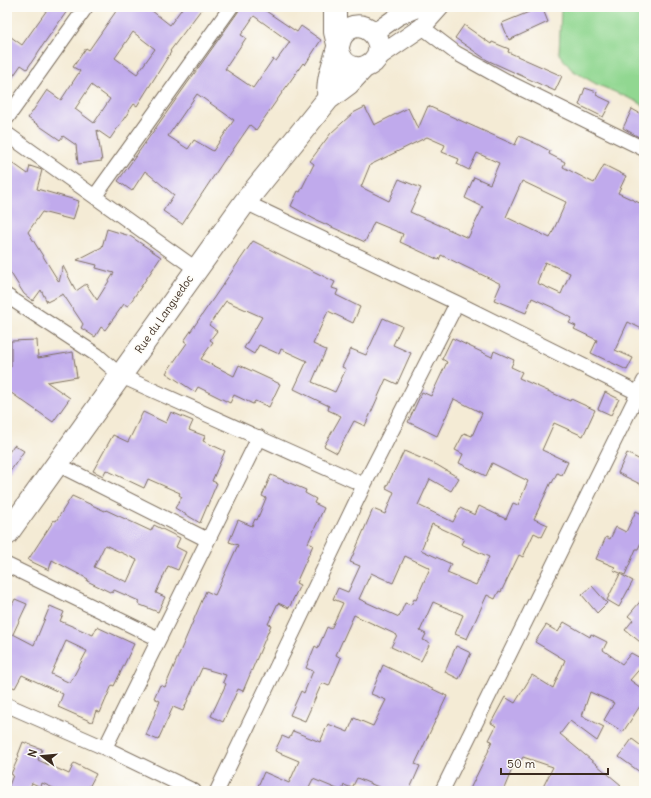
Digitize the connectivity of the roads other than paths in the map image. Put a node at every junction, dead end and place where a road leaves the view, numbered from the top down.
1 (86, 7) edge
2 (231, 7) edge
3 (336, 7) edge
4 (420, 7) edge
5 (440, 7) edge
6 (422, 27) junction
7 (368, 30) junction
8 (338, 47) junction
9 (369, 63) junction
10 (328, 99) junction
11 (7, 118) edge
12 (7, 134) edge
13 (644, 149) edge
14 (95, 196) junction
15 (245, 202) junction
16 (196, 269) junction
17 (10, 303) edge
18 (457, 303) junction
19 (121, 376) junction
20 (642, 390) edge
21 (259, 437) junction
22 (56, 464) junction
23 (364, 485) junction
24 (7, 534) edge
25 (208, 540) junction
26 (7, 565) edge
27 (159, 639) junction
28 (7, 705) edge
29 (105, 748) junction
30 (194, 791) edge
31 (217, 791) edge
32 (442, 791) edge

1 - 11 street
2 - 14 street
3 - 7 main road
3 - 8 main road
4 - 7 street
5 - 6 street
6 - 9 street
6 - 13 street
7 - 8 main road
7 - 9 main road
8 - 9 main road
8 - 10 main road
9 - 10 main road, Rue du Languedoc
10 - 15 main road, Rue du Languedoc
12 - 14 street
14 - 16 street
15 - 16 main road, Rue du Languedoc
15 - 18 street
16 - 19 main road, Rue du Languedoc
17 - 19 street
18 - 20 street
18 - 23 street
19 - 21 street
19 - 22 main road, Rue du Languedoc
20 - 32 street
21 - 23 street
21 - 25 street
22 - 24 main road, Rue du Languedoc
22 - 25 street
23 - 31 street
25 - 27 street
26 - 27 street
27 - 29 street
28 - 29 street
29 - 30 street

